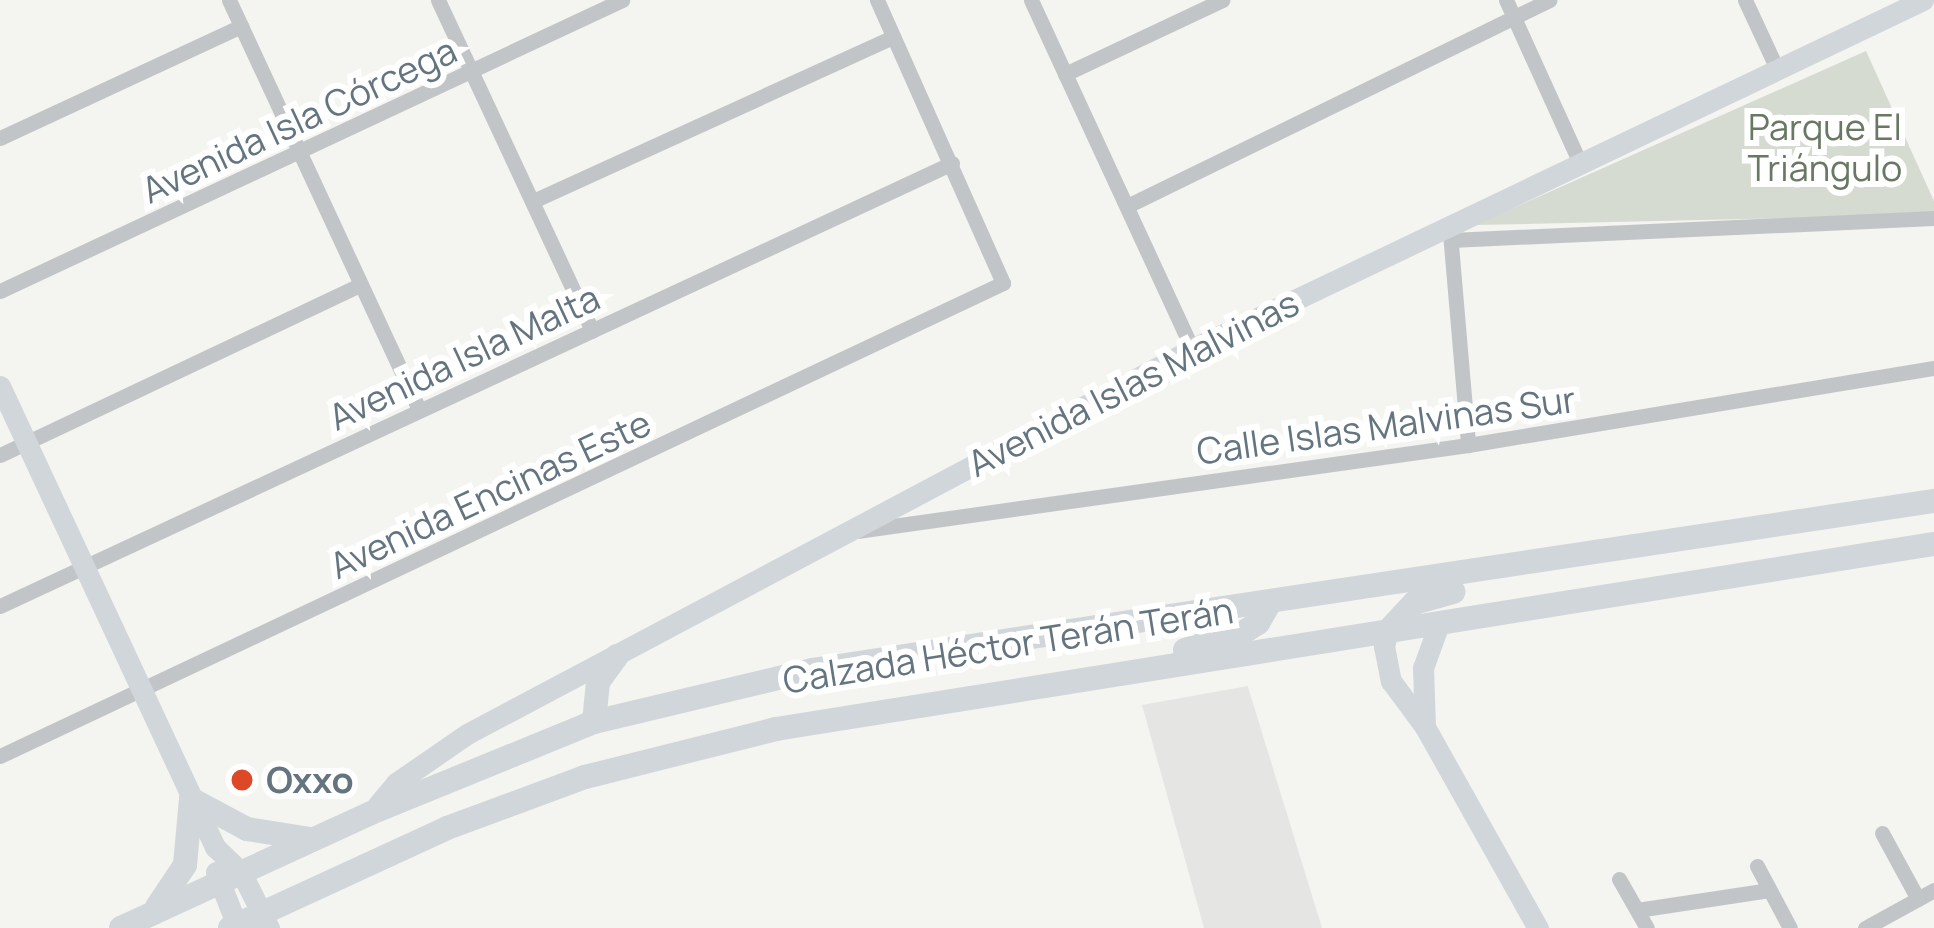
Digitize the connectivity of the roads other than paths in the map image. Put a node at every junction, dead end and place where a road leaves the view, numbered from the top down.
1 (229, 0) edge
2 (438, 0) edge
3 (622, 0) edge
4 (1031, 0) edge
5 (1222, 0) edge
6 (1506, 0) edge
7 (1549, 0) edge
8 (1745, 0) edge
9 (1923, 0) edge
10 (883, 2) edge
11 (1514, 16) junction
12 (241, 26) junction
13 (893, 37) junction
14 (1777, 69) junction
15 (472, 73) junction
16 (1065, 74) junction
17 (0, 138) edge
18 (300, 153) junction
19 (1579, 161) junction
20 (952, 163) junction
21 (533, 202) junction
22 (1126, 206) junction
23 (1934, 218) edge
24 (1450, 231) junction
25 (361, 284) junction
26 (0, 291) edge
27 (592, 331) junction
28 (1192, 349) junction
29 (1934, 368) edge
30 (0, 386) edge
31 (419, 410) junction
32 (26, 443) junction
33 (1468, 445) junction
34 (0, 454) edge
35 (1934, 501) edge
36 (846, 533) junction
37 (1934, 544) edge
38 (1528, 565) junction
39 (85, 568) junction
40 (0, 606) edge
41 (1268, 606) junction
42 (1440, 621) junction
43 (1388, 631) junction
44 (617, 656) junction
45 (1127, 672) junction
46 (141, 690) junction
47 (594, 722) junction
48 (1425, 727) junction
49 (0, 756) edge
50 (191, 799) junction
51 (371, 813) junction
52 (1882, 832) dead end
53 (313, 839) junction
54 (214, 848) junction
55 (1757, 866) dead end
56 (241, 872) junction
57 (1619, 879) dead end
58 (217, 884) junction
59 (1769, 890) junction
60 (1926, 895) edge
61 (1637, 910) junction
62 (153, 913) junction
63 (265, 921) edge
64 (235, 927) edge
65 (121, 928) edge
66 (1538, 928) edge
67 (1647, 928) edge
68 (1790, 928) edge
69 (1865, 928) edge

1 - 12 street
2 - 15 street
3 - 15 street, Avenida Isla Córcega
4 - 16 street
5 - 16 street
6 - 11 street
7 - 11 street
8 - 14 street
9 - 14 street, Avenida Islas Malvinas
10 - 13 street
11 - 19 street
11 - 22 street
12 - 17 street
12 - 18 street
13 - 20 street
13 - 21 street
14 - 19 street, Avenida Islas Malvinas
15 - 18 street, Avenida Isla Córcega
15 - 21 street
16 - 22 street
18 - 25 street
18 - 26 street, Avenida Isla Córcega
19 - 24 street, Avenida Islas Malvinas
20 - 27 street, Avenida Isla Malta
20 - 46 street, Avenida Encinas Este
21 - 27 street
22 - 28 street
23 - 24 street
24 - 28 street, Avenida Islas Malvinas
24 - 33 street
25 - 31 street
25 - 32 street
27 - 31 street, Avenida Isla Malta
28 - 36 street, Avenida Islas Malvinas
29 - 33 street, Calle Islas Malvinas Sur
30 - 32 street
31 - 39 street, Avenida Isla Malta
32 - 34 street
32 - 39 street
33 - 36 street, Calle Islas Malvinas Sur
35 - 38 main road, Calzada Héctor Terán Terán
36 - 44 street, Avenida Islas Malvinas
37 - 42 main road, Calzada Héctor Terán Terán
38 - 41 main road, Calzada Héctor Terán Terán
38 - 43 main road
39 - 40 street, Avenida Isla Malta
39 - 46 street
41 - 45 main road
41 - 47 main road, Calzada Héctor Terán Terán
42 - 43 main road, Calzada Héctor Terán Terán
42 - 48 street
43 - 45 main road, Calzada Héctor Terán Terán
43 - 48 street
44 - 47 main road
44 - 51 street, Avenida Islas Malvinas
45 - 63 main road, Calzada Héctor Terán Terán
46 - 49 street, Avenida Encinas Este
46 - 50 street
47 - 51 main road, Calzada Héctor Terán Terán
48 - 66 street
50 - 53 main road
50 - 54 street
50 - 62 main road
51 - 53 main road, Calzada Héctor Terán Terán
52 - 60 street
53 - 56 main road, Calzada Héctor Terán Terán
54 - 56 street
54 - 58 street
55 - 59 street
56 - 58 main road, Calzada Héctor Terán Terán
56 - 63 street
57 - 61 street
58 - 62 main road, Calzada Héctor Terán Terán
58 - 64 street
59 - 61 street
59 - 68 street
60 - 69 street
61 - 67 street
62 - 65 main road, Calzada Héctor Terán Terán
63 - 64 main road, Calzada Héctor Terán Terán

